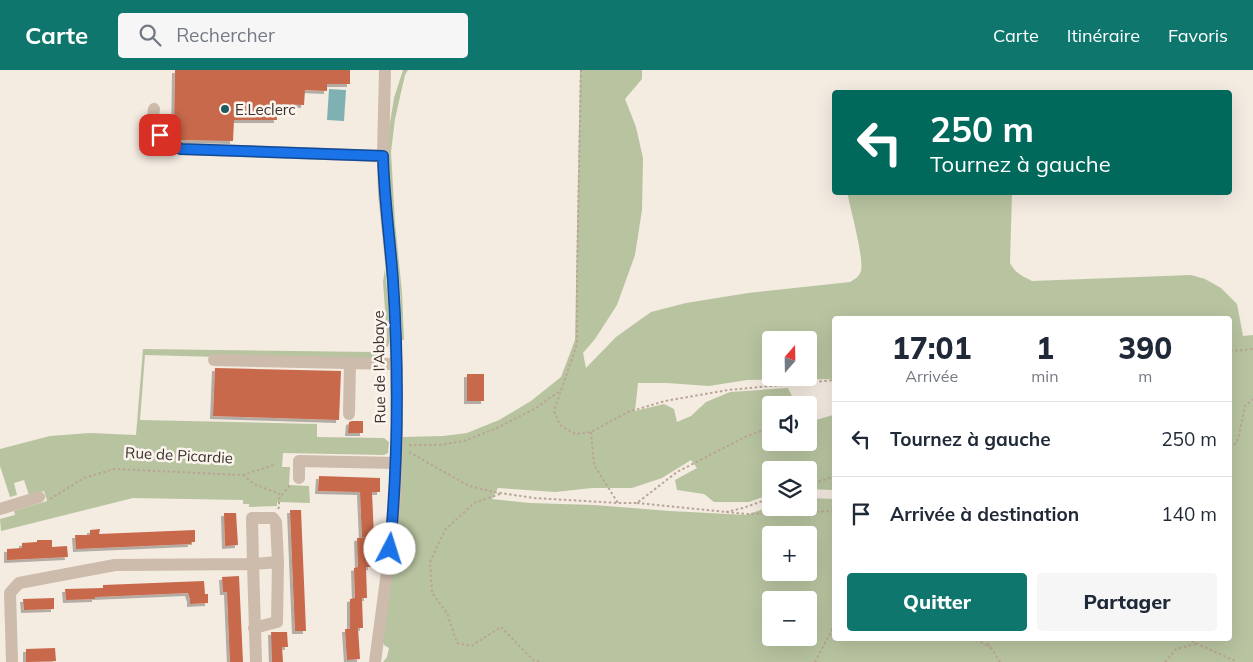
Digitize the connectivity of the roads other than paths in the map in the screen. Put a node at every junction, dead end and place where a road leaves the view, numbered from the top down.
1 (386, 70) edge
2 (154, 109) dead end
3 (383, 156) junction
4 (214, 360) dead end
5 (350, 363) junction
6 (396, 364) junction
7 (349, 414) dead end
8 (396, 463) junction
9 (299, 478) road end
10 (39, 497) road end
11 (0, 509) edge
12 (278, 562) junction
13 (253, 564) junction
14 (254, 628) junction
15 (12, 662) edge
16 (256, 662) edge
17 (375, 662) edge

1 - 3 street, Rue de l'Abbaye
2 - 3 street
3 - 6 street, Rue de l'Abbaye
4 - 5 street
5 - 6 street
5 - 7 street
6 - 8 street, Rue de l'Abbaye
8 - 9 street
8 - 17 street, Rue de l'Abbaye
10 - 11 street
12 - 13 street
12 - 13 street
12 - 14 street
13 - 14 street
13 - 15 street
14 - 16 street

